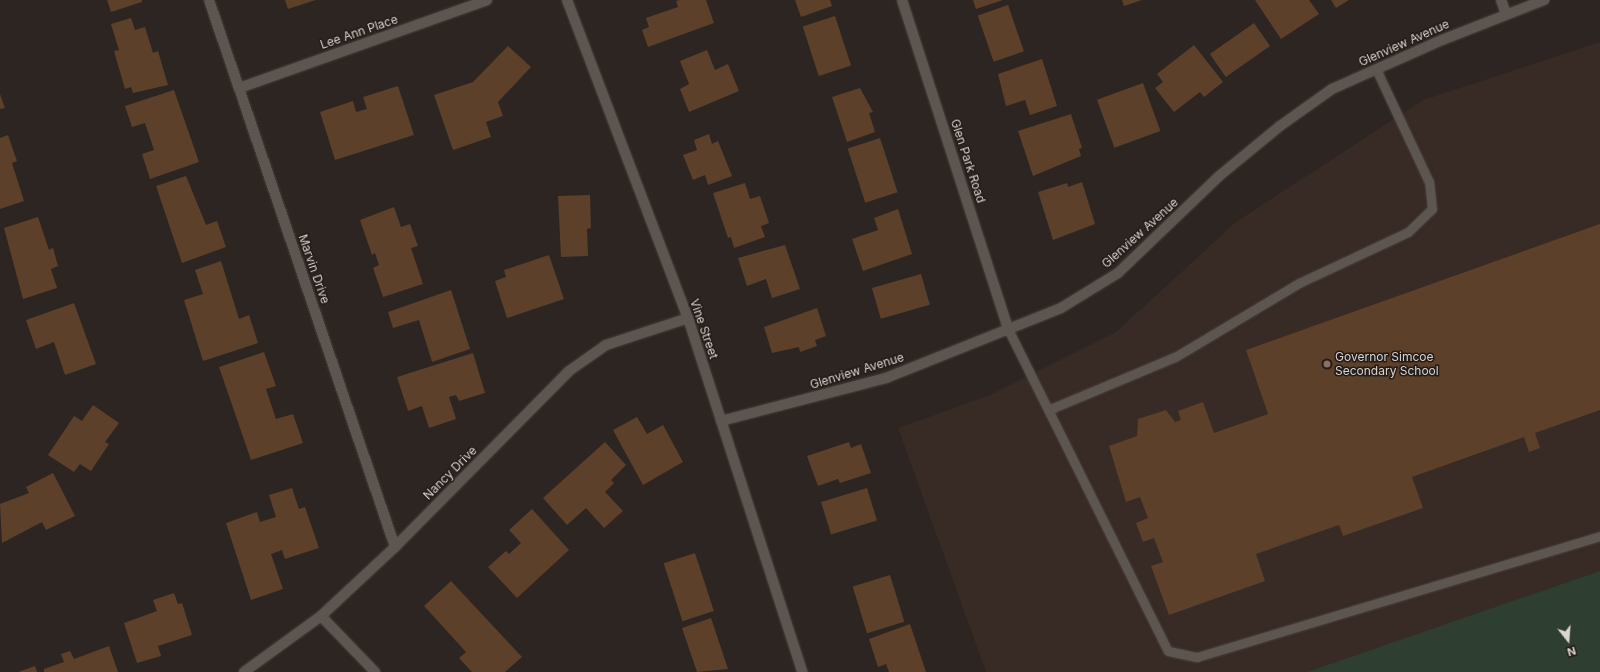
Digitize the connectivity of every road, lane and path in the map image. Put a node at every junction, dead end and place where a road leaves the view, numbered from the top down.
1 (209, 0) edge
2 (487, 0) edge
3 (567, 0) edge
4 (902, 0) edge
5 (1500, 0) edge
6 (1544, 0) edge
7 (1506, 14) junction
8 (1376, 69) junction
9 (239, 88) junction
10 (688, 318) junction
11 (1009, 331) junction
12 (1048, 410) junction
13 (721, 421) junction
14 (1600, 536) edge
15 (395, 547) junction
16 (321, 616) junction
17 (244, 672) edge
18 (375, 672) edge
19 (802, 672) edge

1 - 9 street, Marvin Drive
2 - 9 street, Lee Ann Place
3 - 10 street, Vine Street
4 - 11 street, Glen Park Road
5 - 7 street
6 - 7 street, Glenview Avenue
7 - 8 street, Glenview Avenue
8 - 11 street, Glenview Avenue
8 - 12 lane
9 - 15 street, Marvin Drive
10 - 13 street, Vine Street
10 - 15 street, Nancy Drive
11 - 12 lane
11 - 13 street, Glenview Avenue
12 - 14 lane
13 - 19 street, Vine Street
15 - 16 street, Nancy Drive
16 - 17 street, Nancy Drive
16 - 18 street

